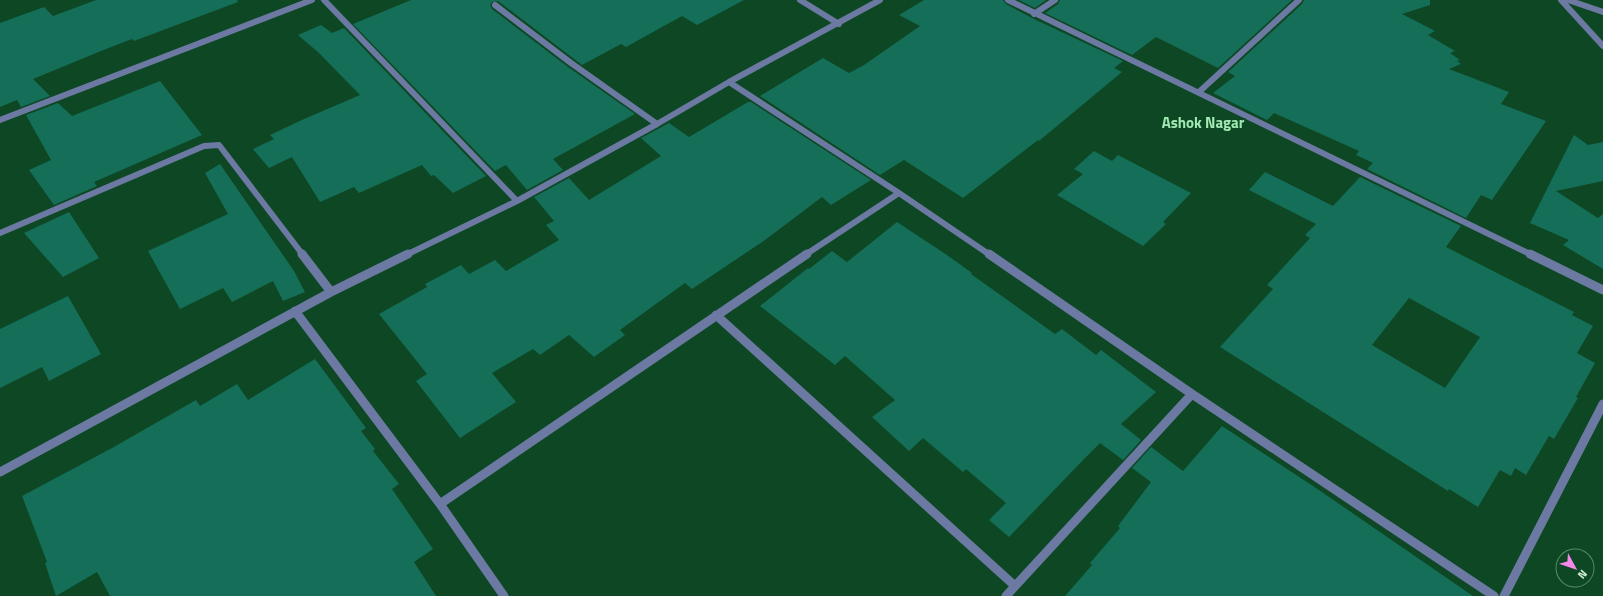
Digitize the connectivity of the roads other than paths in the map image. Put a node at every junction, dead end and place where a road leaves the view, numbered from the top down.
1 (312, 0) edge
2 (324, 0) edge
3 (800, 0) edge
4 (880, 0) edge
5 (1008, 0) edge
6 (1056, 0) edge
7 (1299, 0) edge
8 (1562, 0) edge
9 (1568, 0) edge
10 (494, 5) dead end
11 (1603, 12) edge
12 (1034, 14) junction
13 (839, 24) junction
14 (1603, 46) edge
15 (729, 82) junction
16 (1199, 92) junction
17 (0, 120) edge
18 (657, 124) junction
19 (899, 193) junction
20 (517, 201) junction
21 (0, 233) edge
22 (1603, 289) edge
23 (331, 292) junction
24 (296, 311) junction
25 (716, 315) junction
26 (1192, 394) junction
27 (1603, 404) edge
28 (0, 472) edge
29 (440, 504) junction
30 (1015, 586) junction
31 (504, 596) edge
32 (1006, 596) edge
33 (1494, 596) edge
34 (1504, 596) edge

1 - 17 street
2 - 20 street
3 - 13 street
4 - 13 street
5 - 12 street
6 - 12 street
7 - 16 street
8 - 14 street
9 - 11 street
10 - 18 street
12 - 16 street
13 - 15 street
15 - 18 street
15 - 19 street
16 - 22 street
18 - 20 street
19 - 25 street
19 - 26 street
20 - 23 street
21 - 23 street
23 - 24 street
24 - 28 street
24 - 29 street
25 - 29 street
25 - 30 street
26 - 30 street
26 - 33 street
27 - 34 street
29 - 31 street
30 - 32 street

